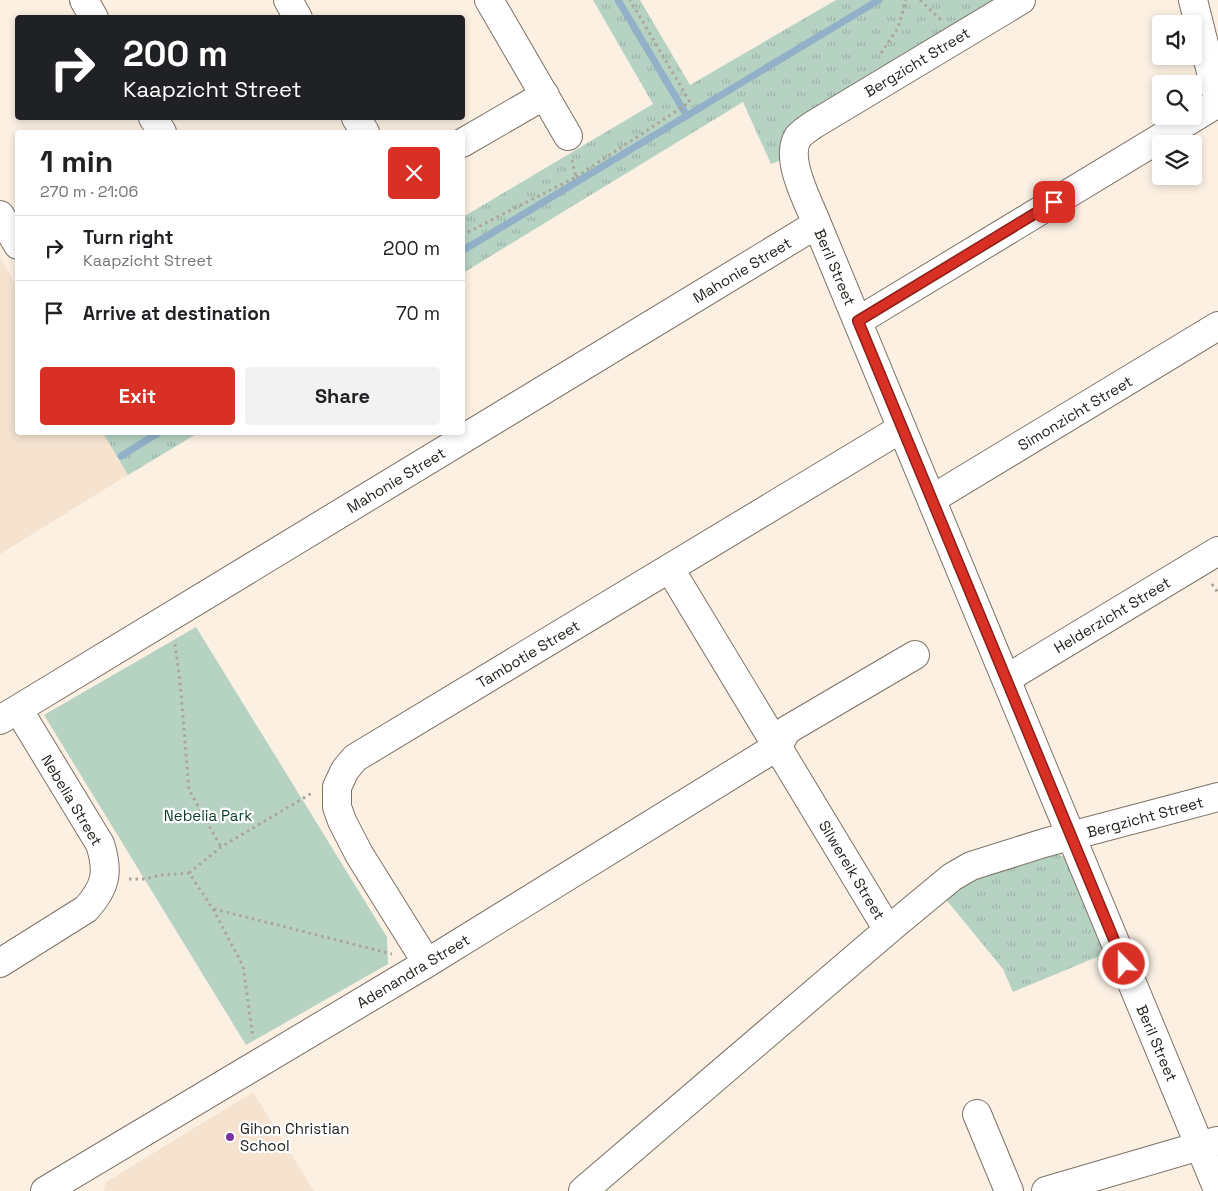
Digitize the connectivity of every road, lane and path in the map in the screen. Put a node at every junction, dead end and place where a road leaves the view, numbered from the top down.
1 (84, 0) edge
2 (288, 0) edge
3 (489, 0) edge
4 (630, 0) edge
5 (906, 0) edge
6 (1020, 0) edge
7 (1193, 0) edge
8 (92, 15) edge
9 (296, 15) edge
10 (877, 60) dead end
11 (544, 95) junction
12 (1218, 101) edge
13 (814, 125) joint
14 (568, 136) joint
15 (465, 141) edge
16 (576, 177) junction
17 (0, 215) edge
18 (818, 224) junction
19 (465, 233) edge
20 (15, 240) edge
21 (858, 321) junction
22 (1218, 326) edge
23 (902, 428) junction
24 (932, 499) junction
25 (1218, 550) edge
26 (670, 569) junction
27 (165, 620) junction
28 (915, 655) dead end
29 (1006, 679) junction
30 (9, 715) edge
31 (778, 746) junction
32 (337, 787) junction
33 (1218, 797) edge
34 (1072, 837) junction
35 (221, 847) junction
36 (189, 872) junction
37 (105, 879) junction
38 (213, 908) junction
39 (888, 930) junction
40 (427, 962) junction
41 (0, 964) edge
42 (251, 1068) junction
43 (977, 1114) dead end
44 (1209, 1143) edge
45 (59, 1188) edge
46 (1218, 1190) edge
47 (583, 1191) edge
48 (1009, 1191) edge
49 (1046, 1191) edge

1 - 8 street
2 - 9 street
3 - 11 street
4 - 16 path
5 - 10 path
6 - 13 street, Bergzicht Street
7 - 12 street
11 - 14 street
11 - 15 street
12 - 21 street
13 - 18 street, Beril Street
14 - 16 path
16 - 19 path
17 - 20 street
18 - 21 street, Beril Street
18 - 27 street, Mahonie Street
21 - 23 street, Beril Street
22 - 24 street, Simonzicht Street
23 - 24 street, Beril Street
23 - 26 street, Tambotie Street
24 - 29 street, Beril Street
25 - 29 street, Helderzicht Street
26 - 31 street, Silwereik Street
26 - 32 street, Tambotie Street
27 - 30 street, Mahonie Street
27 - 35 path
28 - 31 street
29 - 34 street, Beril Street
30 - 37 street, Nebelia Street
31 - 39 street, Silwereik Street
31 - 40 street, Adenandra Street
32 - 35 path
32 - 40 street
33 - 34 street, Bergzicht Street
34 - 39 street, Bergzicht Street
34 - 44 street, Beril Street
35 - 36 path
36 - 37 path
36 - 38 path
37 - 41 street
38 - 40 path
38 - 42 path
39 - 47 street, Silwereik Street
40 - 42 street, Adenandra Street
42 - 45 street, Adenandra Street
43 - 48 street
44 - 46 street, Beril Street
44 - 49 street

